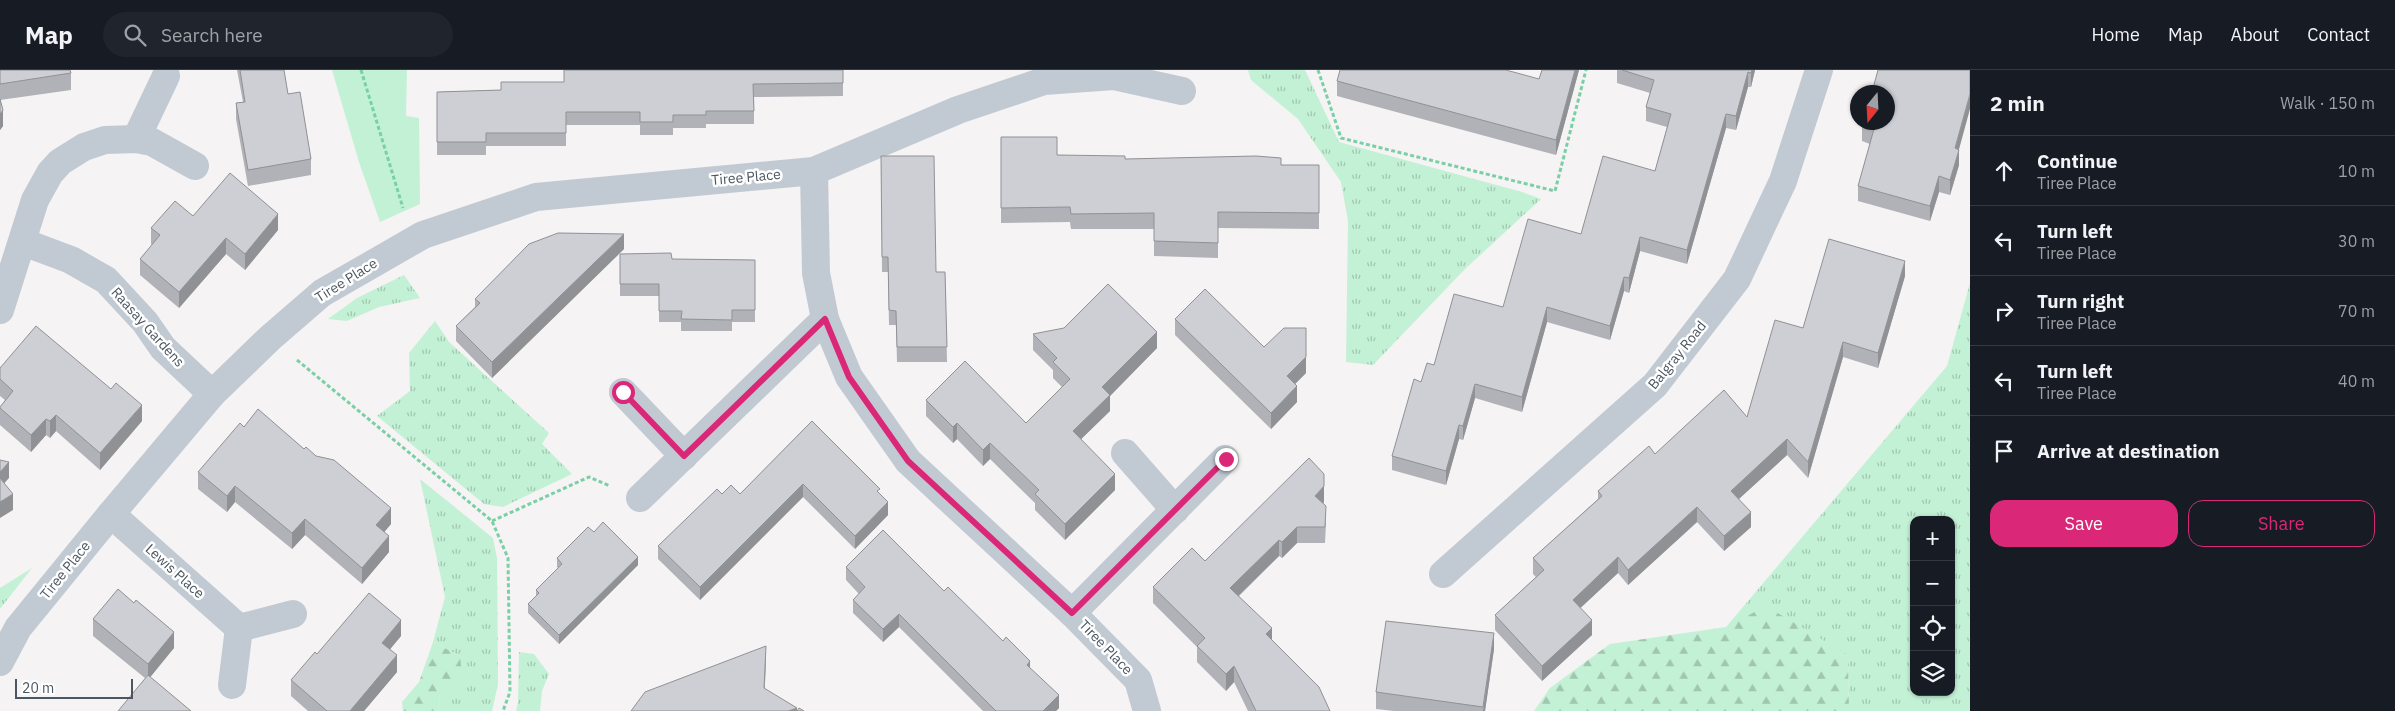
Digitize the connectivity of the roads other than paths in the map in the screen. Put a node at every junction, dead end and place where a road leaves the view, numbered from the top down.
1 (1819, 70) edge
2 (166, 76) dead end
3 (1182, 91) dead end
4 (136, 139) junction
5 (195, 166) dead end
6 (814, 170) junction
7 (23, 242) junction
8 (0, 310) edge
9 (825, 319) junction
10 (623, 392) dead end
11 (212, 394) junction
12 (1125, 453) dead end
13 (684, 456) junction
14 (1226, 459) dead end
15 (640, 498) road end
16 (1175, 510) junction
17 (111, 514) junction
18 (1443, 574) dead end
19 (1072, 613) junction
20 (293, 614) dead end
21 (239, 628) junction
22 (0, 662) edge
23 (232, 685) dead end
24 (1147, 711) edge

1 - 18 street, Balgray Road
2 - 4 street
3 - 6 street, Tiree Place
4 - 5 street
4 - 7 street
6 - 9 street, Tiree Place
6 - 11 street, Tiree Place
7 - 8 street
7 - 11 street, Raasay Gardens
9 - 13 street
9 - 19 street, Tiree Place
10 - 13 street
11 - 17 street, Tiree Place
12 - 16 street
13 - 15 street
14 - 16 street, Tiree Place
16 - 19 street, Tiree Place
17 - 21 street, Lewis Place
17 - 22 street, Tiree Place
19 - 24 street, Tiree Place
20 - 21 street
21 - 23 street

